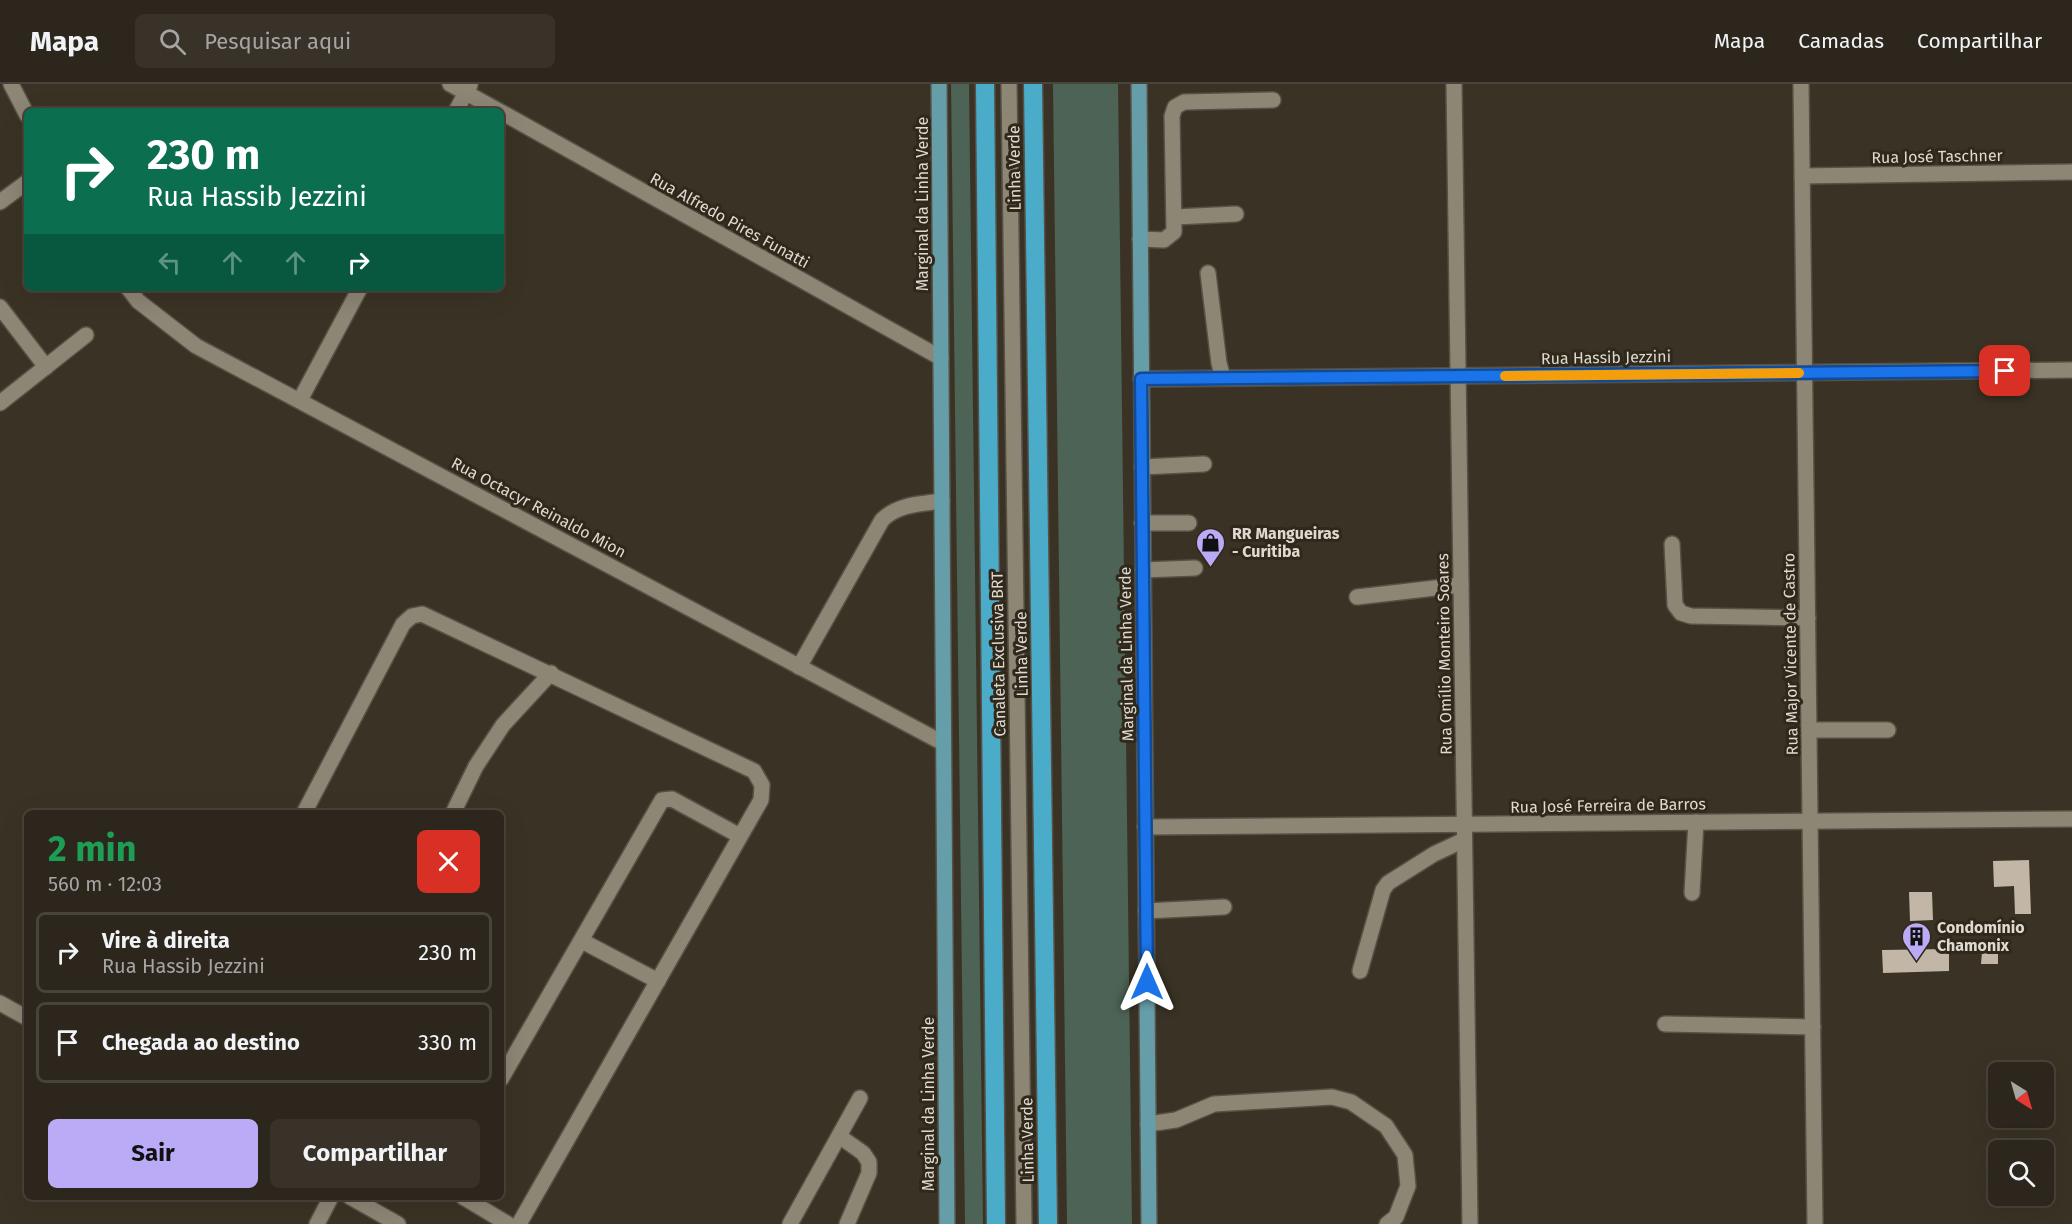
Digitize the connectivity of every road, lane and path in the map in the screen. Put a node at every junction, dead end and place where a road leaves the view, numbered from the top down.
1 (11, 84) edge
2 (450, 84) edge
3 (939, 84) edge
4 (985, 84) edge
5 (1009, 84) edge
6 (1033, 84) edge
7 (1139, 84) edge
8 (1454, 84) edge
9 (1801, 84) edge
10 (468, 88) edge
11 (1273, 100) dead end
12 (458, 108) edge
13 (495, 108) edge
14 (24, 109) edge
15 (504, 114) edge
16 (2072, 172) edge
17 (1802, 176) junction
18 (24, 184) edge
19 (0, 202) edge
20 (1236, 214) dead end
21 (1175, 217) junction
22 (1140, 239) junction
23 (1208, 273) dead end
24 (130, 291) edge
25 (358, 291) edge
26 (0, 307) edge
27 (86, 335) dead end
28 (941, 358) junction
29 (46, 367) junction
30 (2072, 370) edge
31 (1805, 373) junction
32 (1458, 376) junction
33 (1223, 378) junction
34 (1141, 379) junction
35 (300, 400) junction
36 (0, 403) edge
37 (1204, 464) dead end
38 (1142, 467) junction
39 (942, 501) junction
40 (1142, 523) junction
41 (1189, 523) dead end
42 (1672, 544) dead end
43 (1195, 568) dead end
44 (1143, 570) junction
45 (1461, 585) junction
46 (1357, 597) dead end
47 (1808, 618) junction
48 (799, 667) junction
49 (551, 673) junction
50 (1809, 730) junction
51 (1888, 730) dead end
52 (943, 742) junction
53 (306, 810) edge
54 (454, 810) edge
55 (2072, 819) edge
56 (1810, 821) junction
57 (1696, 822) junction
58 (1145, 827) junction
59 (1464, 832) junction
60 (740, 836) junction
61 (1692, 893) dead end
62 (1224, 907) dead end
63 (1146, 911) junction
64 (582, 941) junction
65 (1360, 971) dead end
66 (658, 981) junction
67 (0, 1003) edge
68 (24, 1016) edge
69 (1665, 1024) dead end
70 (1813, 1027) junction
71 (504, 1074) edge
72 (860, 1098) dead end
73 (1148, 1124) junction
74 (838, 1136) junction
75 (329, 1200) edge
76 (355, 1200) edge
77 (468, 1200) edge
78 (316, 1224) edge
79 (398, 1224) edge
80 (508, 1224) edge
81 (519, 1224) edge
82 (790, 1224) edge
83 (847, 1224) edge
84 (947, 1224) edge
85 (996, 1224) edge
86 (1023, 1224) edge
87 (1048, 1224) edge
88 (1149, 1224) edge
89 (1387, 1224) edge
90 (1470, 1224) edge
91 (1815, 1224) edge

1 - 14 street
2 - 10 street, Rua Alfredo Pires Funatti
3 - 28 main road, Marginal da Linha Verde
4 - 85 highway, Linha Verde
5 - 86 street, Canaleta Exclusiva BRT
6 - 87 highway, Linha Verde
7 - 22 main road, Marginal da Linha Verde
8 - 32 street, Rua Omílio Monteiro Soares
9 - 17 street, Rua Major Vicente de Castro
10 - 12 street
10 - 13 street, Rua Alfredo Pires Funatti
11 - 21 street
15 - 28 street, Rua Alfredo Pires Funatti
16 - 17 street, Rua José Taschner
17 - 31 street, Rua Major Vicente de Castro
18 - 19 street
20 - 21 street
21 - 22 street
22 - 34 main road, Marginal da Linha Verde
23 - 33 street
24 - 35 street, Rua Octacyr Reinaldo Mion
25 - 35 street
26 - 29 street
27 - 29 street
28 - 39 main road, Marginal da Linha Verde
29 - 36 street
30 - 31 street, Rua Hassib Jezzini
31 - 32 street, Rua Hassib Jezzini
31 - 47 street, Rua Major Vicente de Castro
32 - 33 street, Rua Hassib Jezzini
32 - 45 street, Rua Omílio Monteiro Soares
33 - 34 street, Rua Hassib Jezzini
34 - 38 main road, Marginal da Linha Verde
35 - 48 street, Rua Octacyr Reinaldo Mion
37 - 38 street
38 - 40 main road, Marginal da Linha Verde
39 - 48 street
39 - 52 main road, Marginal da Linha Verde
40 - 41 street
40 - 44 main road, Marginal da Linha Verde
42 - 47 street
43 - 44 street
44 - 58 main road, Marginal da Linha Verde
45 - 46 street
45 - 59 street, Rua Omílio Monteiro Soares
47 - 50 street, Rua Major Vicente de Castro
48 - 52 street, Rua Octacyr Reinaldo Mion
49 - 53 street
49 - 54 street
49 - 60 street
50 - 51 street
50 - 56 street, Rua Major Vicente de Castro
52 - 84 main road, Marginal da Linha Verde
55 - 56 street, Rua José Ferreira de Barros
56 - 57 street, Rua José Ferreira de Barros
56 - 70 street, Rua Major Vicente de Castro
57 - 59 street, Rua José Ferreira de Barros
57 - 61 street
58 - 59 street, Rua José Ferreira de Barros
58 - 63 main road, Marginal da Linha Verde
59 - 65 street
59 - 90 street, Rua Omílio Monteiro Soares
60 - 64 street
60 - 66 street
62 - 63 street
63 - 73 main road, Marginal da Linha Verde
64 - 66 street
64 - 71 street
66 - 81 street
67 - 68 street
69 - 70 street
70 - 91 street, Rua Major Vicente de Castro
72 - 74 street
73 - 88 main road, Marginal da Linha Verde
73 - 89 street
74 - 82 street
74 - 83 street
75 - 78 street
76 - 79 street
77 - 80 street

